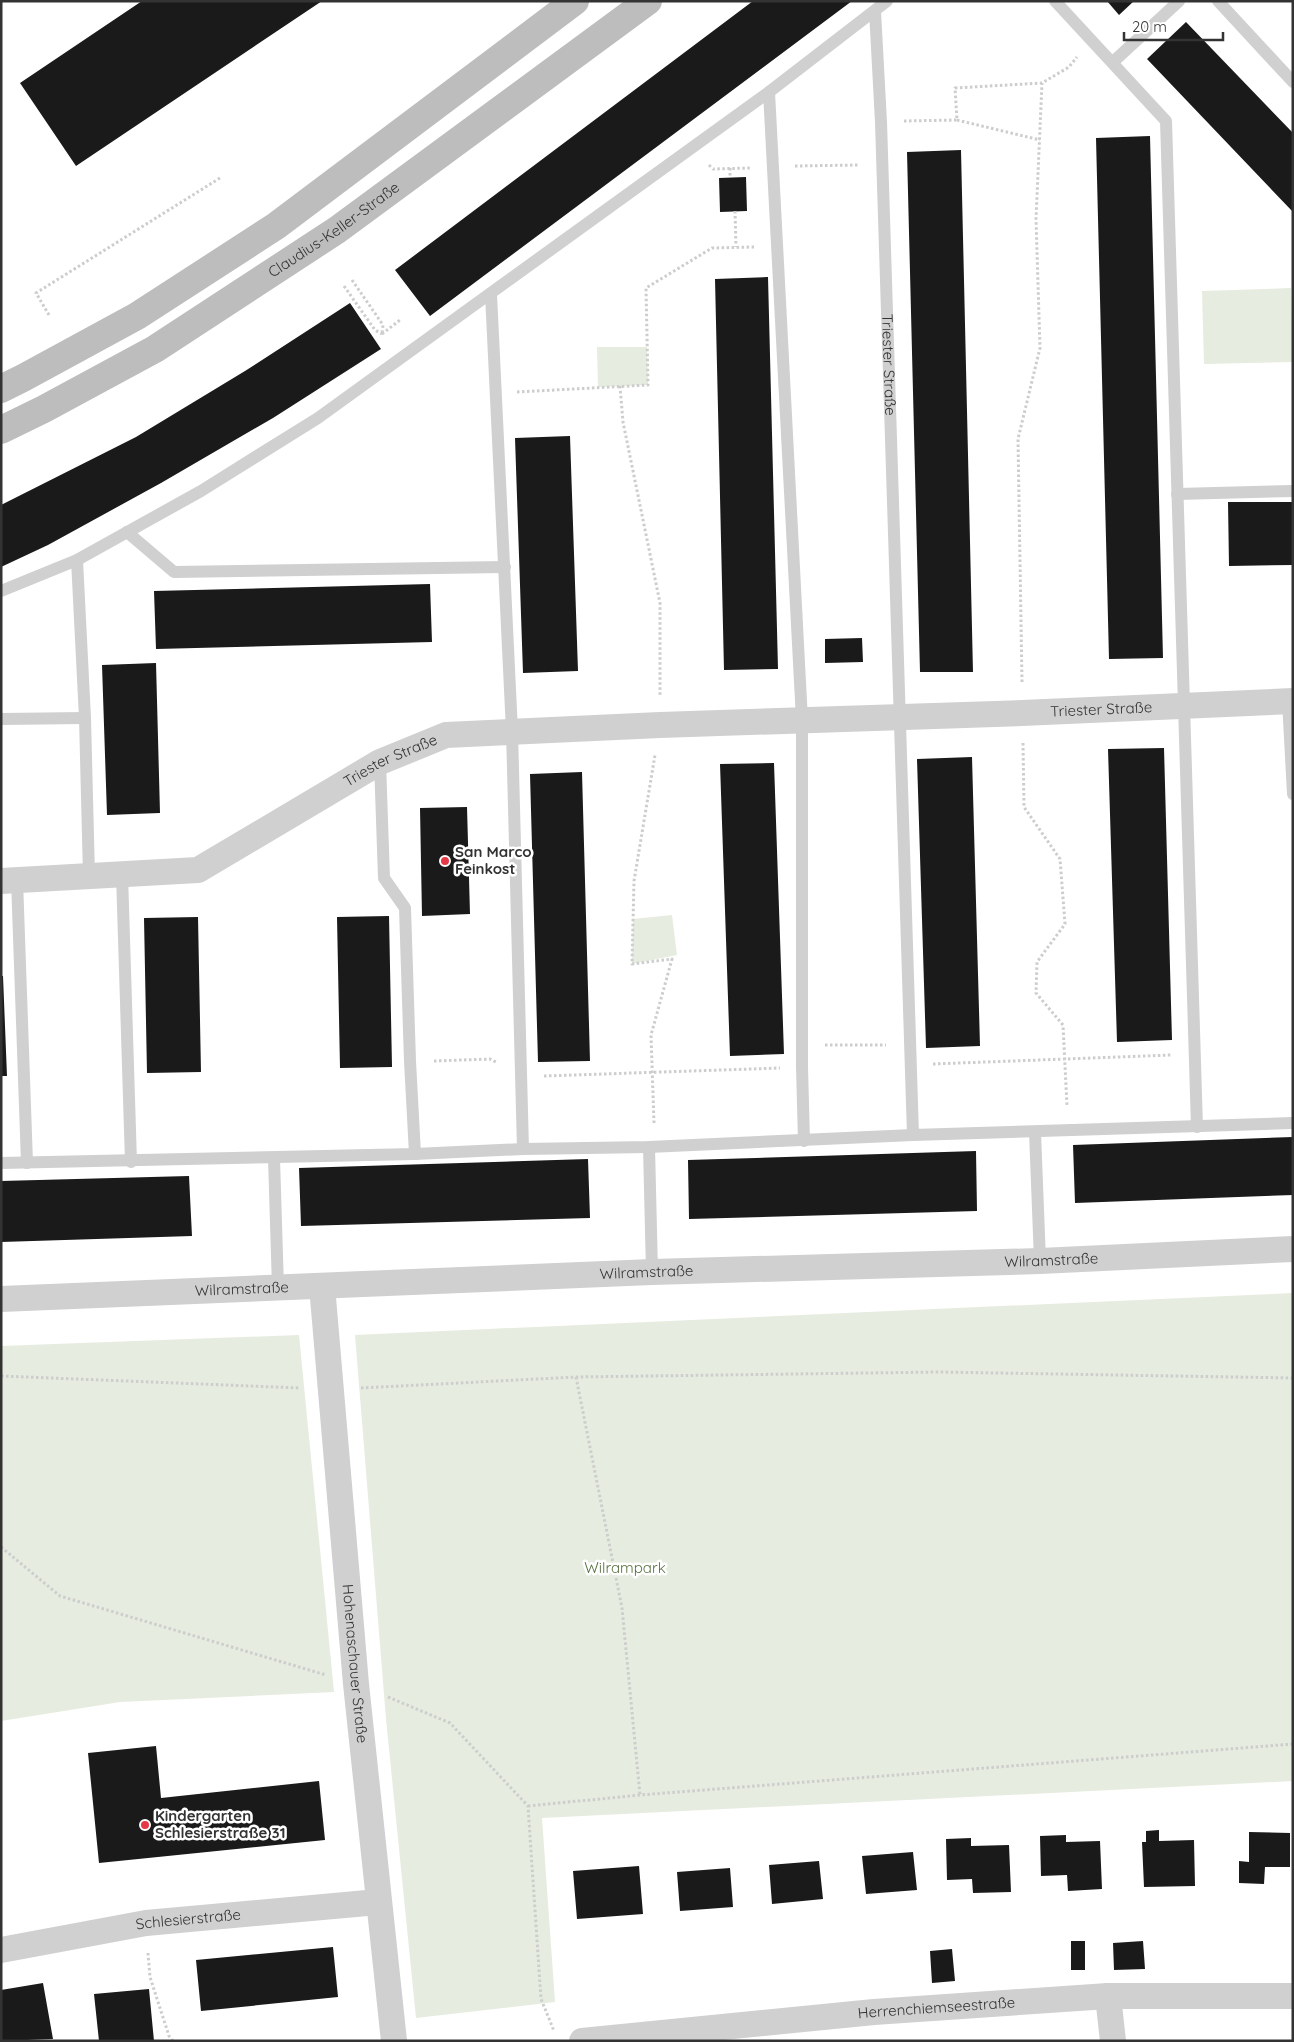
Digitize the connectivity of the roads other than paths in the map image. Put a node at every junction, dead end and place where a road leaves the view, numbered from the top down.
1 (575, 1) edge
2 (648, 1) edge
3 (887, 1) edge
4 (1055, 1) edge
5 (1180, 1) edge
6 (1218, 1) edge
7 (875, 11) junction
8 (1113, 62) junction
9 (1293, 82) edge
10 (769, 92) junction
11 (490, 294) junction
12 (1, 389) edge
13 (1, 430) edge
14 (1293, 491) edge
15 (1177, 494) junction
16 (127, 532) junction
17 (77, 560) junction
18 (505, 566) junction
19 (1, 591) edge
20 (1290, 701) edge
21 (1184, 705) junction
22 (900, 717) junction
23 (85, 718) junction
24 (1, 719) edge
25 (802, 720) junction
26 (512, 731) junction
27 (380, 762) junction
28 (1293, 794) edge
29 (122, 874) junction
30 (89, 876) junction
31 (9, 881) edge
32 (1293, 1123) edge
33 (1197, 1127) junction
34 (1036, 1132) junction
35 (913, 1135) junction
36 (804, 1141) junction
37 (652, 1146) junction
38 (523, 1149) junction
39 (415, 1154) junction
40 (274, 1158) junction
41 (27, 1162) junction
42 (131, 1162) junction
43 (1, 1163) edge
44 (1293, 1249) edge
45 (1040, 1261) junction
46 (652, 1272) junction
47 (322, 1286) junction
48 (278, 1288) junction
49 (1, 1299) edge
50 (378, 1902) junction
51 (1, 1950) edge
52 (1108, 1996) junction
53 (1293, 1996) edge
54 (394, 2041) edge
55 (582, 2041) edge
56 (1113, 2041) edge

1 - 12 main road
2 - 13 main road, Claudius-Keller-Straße
3 - 7 lane
4 - 8 lane
5 - 8 lane
6 - 9 lane
7 - 10 lane
7 - 22 lane, Triester Straße
8 - 15 lane
10 - 11 lane
10 - 25 lane
11 - 16 lane
11 - 18 lane
14 - 15 lane
15 - 21 lane
16 - 17 lane
16 - 18 lane
17 - 19 lane
17 - 23 lane
18 - 26 lane
20 - 21 street, Triester Straße
20 - 28 lane
21 - 22 street, Triester Straße
21 - 33 lane
22 - 25 street, Triester Straße
22 - 35 lane
23 - 24 lane
23 - 30 lane
25 - 26 street, Triester Straße
25 - 36 lane
26 - 27 street, Triester Straße
26 - 38 lane
27 - 29 street, Triester Straße
27 - 39 lane
29 - 30 street, Triester Straße
29 - 42 lane
30 - 31 street, Triester Straße
31 - 41 lane
32 - 33 lane
33 - 34 lane
34 - 35 lane
34 - 45 lane
35 - 36 lane
36 - 37 lane
37 - 38 lane
37 - 46 lane
38 - 39 lane
39 - 40 lane
40 - 42 lane
40 - 48 lane
41 - 42 lane
41 - 43 lane
44 - 45 street, Wilramstraße
45 - 46 street, Wilramstraße
46 - 47 street, Wilramstraße
47 - 48 street, Wilramstraße
47 - 50 street, Hohenaschauer Straße
48 - 49 street, Wilramstraße
50 - 51 street, Schlesierstraße
50 - 54 street, Hohenaschauer Straße
52 - 53 street, Herrenchiemseestraße
52 - 55 street, Herrenchiemseestraße
52 - 56 street

